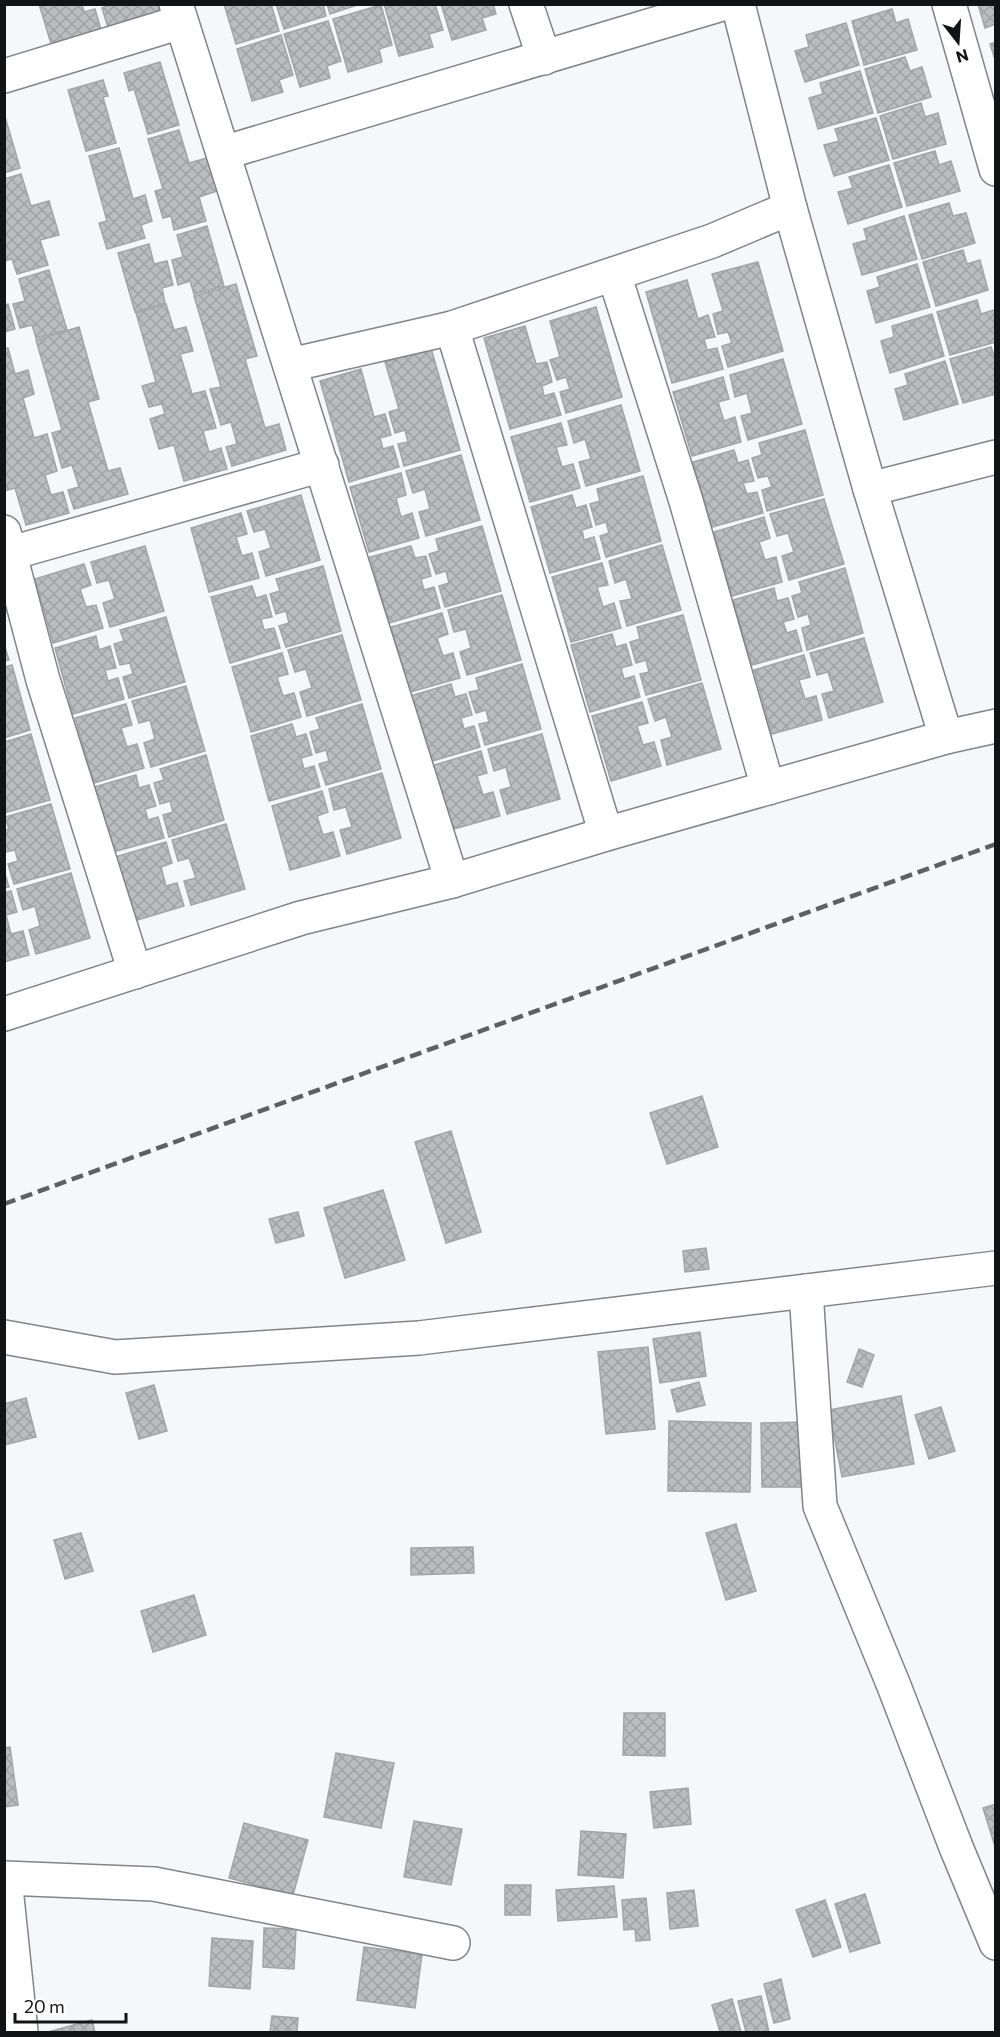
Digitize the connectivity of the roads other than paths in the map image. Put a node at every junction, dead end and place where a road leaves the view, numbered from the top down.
1 (526, 4) edge
2 (722, 4) edge
3 (738, 4) edge
4 (949, 4) edge
5 (179, 13) edge
6 (544, 58) junction
7 (4, 76) edge
8 (223, 153) junction
9 (996, 169) edge
10 (790, 208) junction
11 (614, 274) junction
12 (452, 328) junction
13 (290, 365) junction
14 (996, 457) edge
15 (322, 465) junction
16 (870, 489) junction
17 (6, 547) edge
18 (996, 726) edge
19 (946, 737) junction
20 (768, 788) junction
21 (606, 834) junction
22 (452, 881) junction
23 (135, 972) junction
24 (4, 1014) edge
25 (996, 1269) edge
26 (806, 1291) junction
27 (4, 1337) edge
28 (5, 1878) edge
29 (453, 1943) dead end
30 (996, 1943) edge
31 (21, 2032) edge

1 - 6 street
2 - 6 street
3 - 10 street
4 - 9 street
5 - 7 street
5 - 8 street
6 - 8 street
8 - 13 street
10 - 11 street
10 - 16 street
11 - 12 street
11 - 20 street
12 - 13 street
12 - 21 street
13 - 15 street
14 - 16 street
15 - 17 street
15 - 22 street
16 - 19 street
17 - 23 street
18 - 19 street
19 - 20 street
20 - 21 street
21 - 22 street
22 - 23 street
23 - 24 street
25 - 26 street
26 - 27 street
26 - 30 street
28 - 29 street
28 - 31 street

